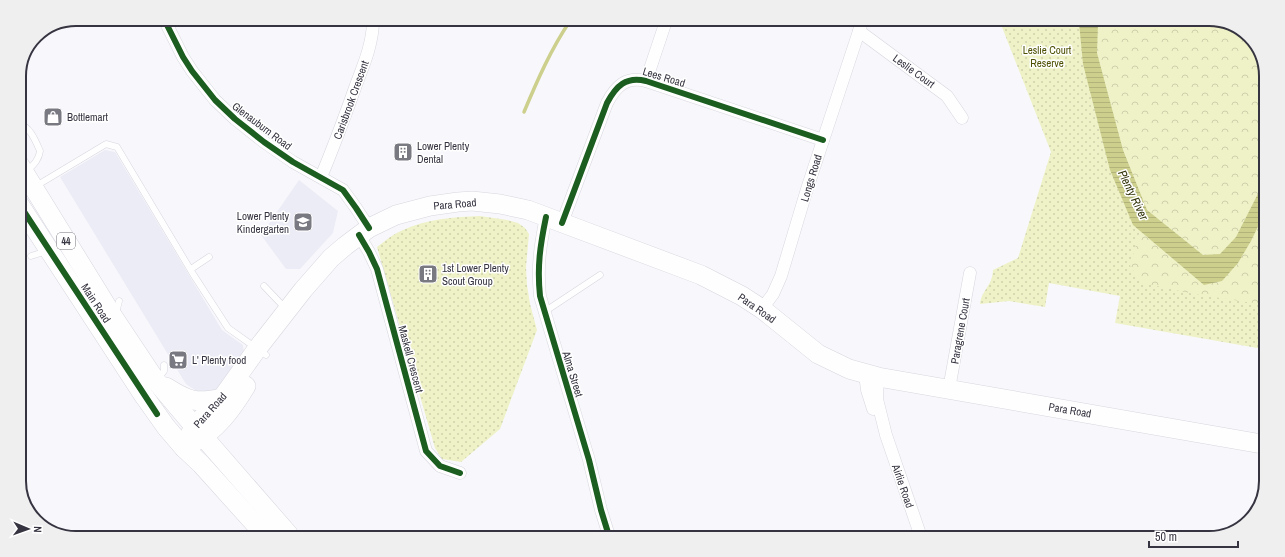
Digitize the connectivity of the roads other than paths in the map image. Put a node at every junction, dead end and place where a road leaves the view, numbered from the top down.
1 (168, 26) edge
2 (372, 26) edge
3 (664, 26) edge
4 (860, 27) edge
5 (646, 81) junction
6 (962, 118) dead end
7 (26, 127) edge
8 (823, 140) junction
9 (26, 177) edge
10 (321, 177) junction
11 (26, 179) edge
12 (26, 183) edge
13 (26, 215) edge
14 (554, 220) junction
15 (364, 231) junction
16 (49, 250) junction
17 (31, 256) dead end
18 (209, 257) dead end
19 (190, 269) junction
20 (970, 273) dead end
21 (600, 276) dead end
22 (264, 286) dead end
23 (762, 310) junction
24 (288, 312) junction
25 (544, 312) junction
26 (262, 352) junction
27 (160, 373) junction
28 (871, 375) junction
29 (949, 389) junction
30 (222, 398) junction
31 (199, 432) junction
32 (1259, 443) edge
33 (184, 448) junction
34 (460, 473) dead end
35 (261, 531) edge
36 (286, 531) edge
37 (607, 531) edge
38 (919, 531) edge

1 - 10 street, Glenauburn Road
2 - 10 street, Carisbrook Crescent
3 - 5 street
4 - 6 street, Leslie Court
4 - 8 street, Longs Road
5 - 8 street, Lees Road
5 - 14 street, Lees Road
7 - 9 lane
8 - 23 street, Longs Road
10 - 15 street, Glenauburn Road
11 - 19 lane
12 - 27 main road, Main Road / 44
13 - 16 main road, Main Road / 44
14 - 15 main road, Para Road
14 - 23 main road, Para Road
14 - 25 street, Alma Street
15 - 24 main road, Para Road
15 - 34 street, Maskell Crescent
16 - 17 lane
16 - 33 main road, Main Road / 44
18 - 19 lane
19 - 26 lane
20 - 29 street, Paragrene Court
21 - 25 lane
22 - 24 lane
23 - 28 main road, Para Road
24 - 26 main road, Para Road
25 - 37 street, Alma Street
26 - 30 main road, Para Road
26 - 31 main road, Para Road
27 - 30 main road
27 - 31 main road, Main Road / 44
28 - 29 main road, Para Road
28 - 38 street, Airlie Road
29 - 32 main road, Para Road
30 - 31 main road, Para Road
31 - 33 main road, Para Road
31 - 36 main road, Main Road / 44
33 - 35 main road, Main Road / 44

